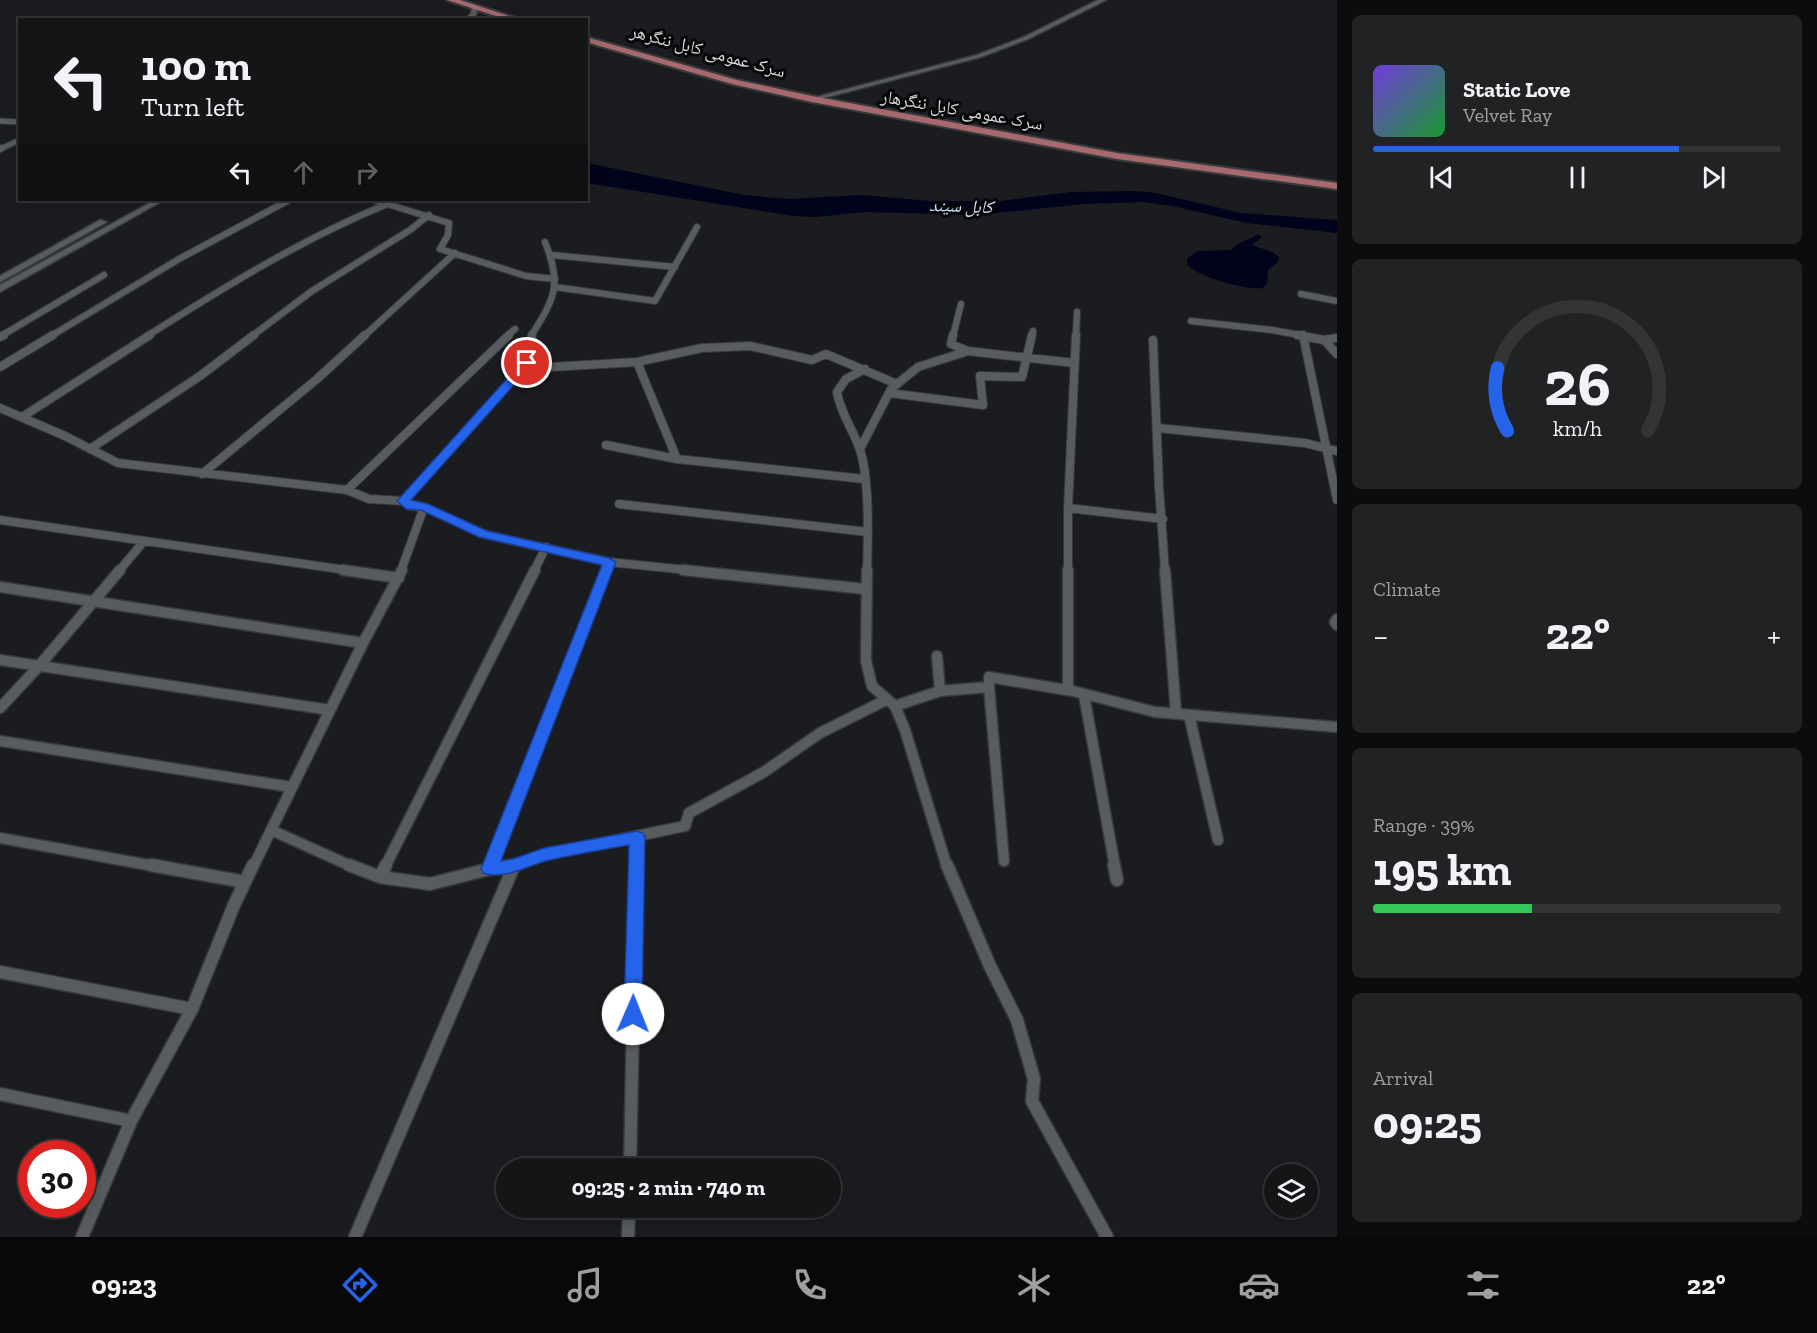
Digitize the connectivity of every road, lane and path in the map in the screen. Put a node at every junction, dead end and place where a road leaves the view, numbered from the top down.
1 (451, 0) edge
2 (465, 0) edge
3 (1103, 0) edge
4 (474, 7) junction
5 (470, 18) edge
6 (521, 18) edge
7 (588, 38) edge
8 (817, 98) junction
9 (0, 121) edge
10 (18, 122) edge
11 (18, 141) edge
12 (0, 149) edge
13 (1337, 180) edge
14 (1337, 186) edge
15 (141, 201) edge
16 (158, 201) edge
17 (287, 201) edge
18 (376, 201) edge
19 (385, 205) junction
20 (429, 216) junction
21 (109, 218) junction
22 (121, 221) junction
23 (697, 226) dead end
24 (545, 242) dead end
25 (455, 254) junction
26 (552, 255) junction
27 (675, 267) junction
28 (104, 275) dead end
29 (0, 279) edge
30 (555, 283) junction
31 (0, 289) edge
32 (1301, 294) dead end
33 (1337, 301) edge
34 (961, 304) dead end
35 (1077, 312) dead end
36 (1191, 321) dead end
37 (515, 329) dead end
38 (1033, 331) dead end
39 (1303, 334) junction
40 (0, 338) edge
41 (1337, 338) edge
42 (1153, 340) dead end
43 (1324, 340) junction
44 (968, 351) junction
45 (1337, 354) edge
46 (1026, 358) junction
47 (637, 362) junction
48 (527, 363) junction
49 (1074, 363) junction
50 (0, 367) edge
51 (865, 369) junction
52 (897, 384) junction
53 (888, 393) junction
54 (0, 408) edge
55 (22, 417) junction
56 (1158, 428) junction
57 (606, 445) dead end
58 (90, 449) junction
59 (860, 449) junction
60 (1327, 450) junction
61 (1337, 452) edge
62 (677, 459) junction
63 (202, 474) junction
64 (864, 479) junction
65 (347, 490) junction
66 (1337, 500) edge
67 (404, 501) junction
68 (619, 504) dead end
69 (424, 507) junction
70 (1068, 508) junction
71 (1162, 519) junction
72 (0, 520) edge
73 (868, 532) junction
74 (144, 541) junction
75 (546, 548) junction
76 (609, 562) junction
77 (399, 578) junction
78 (0, 587) edge
79 (866, 589) junction
80 (94, 602) junction
81 (1337, 619) edge
82 (1337, 625) edge
83 (363, 643) junction
84 (937, 656) dead end
85 (0, 660) edge
86 (39, 666) junction
87 (989, 687) junction
88 (1068, 690) junction
89 (940, 691) junction
90 (1084, 695) junction
91 (891, 703) junction
92 (0, 708) edge
93 (330, 710) junction
94 (1176, 713) junction
95 (1189, 715) junction
96 (1337, 727) edge
97 (0, 741) edge
98 (291, 787) junction
99 (271, 830) junction
100 (637, 837) junction
101 (0, 838) edge
102 (1218, 840) dead end
103 (1004, 861) dead end
104 (514, 866) junction
105 (489, 869) junction
106 (380, 877) junction
107 (1118, 880) dead end
108 (245, 882) junction
109 (0, 972) edge
110 (192, 1009) junction
111 (0, 1094) edge
112 (131, 1121) junction
113 (630, 1158) edge
114 (629, 1218) edge
115 (82, 1237) edge
116 (355, 1237) edge
117 (628, 1237) edge
118 (1107, 1237) edge

1 - 4 highway
2 - 6 highway
3 - 8 street
4 - 5 street
4 - 6 highway
7 - 8 highway, سرک عمومی کابل ننگرهار
8 - 13 highway, سرک عمومی کابل ننگرهار
8 - 14 highway, سرک عمومی کابل ننگرهار
9 - 10 street
11 - 12 street
15 - 21 street
16 - 22 street
17 - 50 street
18 - 19 street
19 - 20 street
19 - 55 street
20 - 25 street
20 - 58 street
21 - 22 street
21 - 29 street
22 - 31 street
23 - 27 street
24 - 26 street
25 - 30 street
25 - 63 street
26 - 27 street
26 - 30 street
27 - 30 street
28 - 40 street
30 - 48 street
32 - 33 street
34 - 44 street
35 - 49 street
36 - 39 street
37 - 65 street
38 - 46 street
39 - 43 street
39 - 60 street
41 - 43 street
42 - 56 street
43 - 45 street
44 - 46 street
44 - 52 street
46 - 49 street
46 - 53 street
47 - 48 street
47 - 51 street
47 - 62 street
48 - 67 street
49 - 70 street
51 - 52 street
51 - 59 street
52 - 53 street
53 - 59 street
54 - 55 street
55 - 58 street
56 - 60 street
56 - 71 street
57 - 62 street
58 - 63 street
59 - 64 street
60 - 61 street
60 - 66 street
62 - 64 street
63 - 65 street
64 - 73 street
65 - 67 street
67 - 69 street
68 - 73 street
69 - 75 street
69 - 77 street
70 - 71 street
70 - 88 street
71 - 94 street
72 - 74 street
73 - 79 street
74 - 77 street
74 - 80 street
75 - 76 street
75 - 106 street
76 - 79 street
76 - 105 street
77 - 83 street
78 - 80 street
79 - 91 street
80 - 83 street
80 - 86 street
81 - 82 street
83 - 93 street
84 - 89 street
85 - 86 street
86 - 92 street
86 - 93 street
87 - 88 street
87 - 89 street
87 - 103 street
88 - 90 street
89 - 91 street
90 - 94 street
90 - 107 street
91 - 100 street
91 - 118 street
93 - 98 street
94 - 95 street
95 - 96 street
95 - 102 street
97 - 98 street
98 - 99 street
99 - 106 street
99 - 108 street
100 - 104 street
100 - 113 street
101 - 108 street
104 - 105 street
104 - 116 street
105 - 106 street
108 - 110 street
109 - 110 street
110 - 112 street
111 - 112 street
112 - 115 street
114 - 117 street

